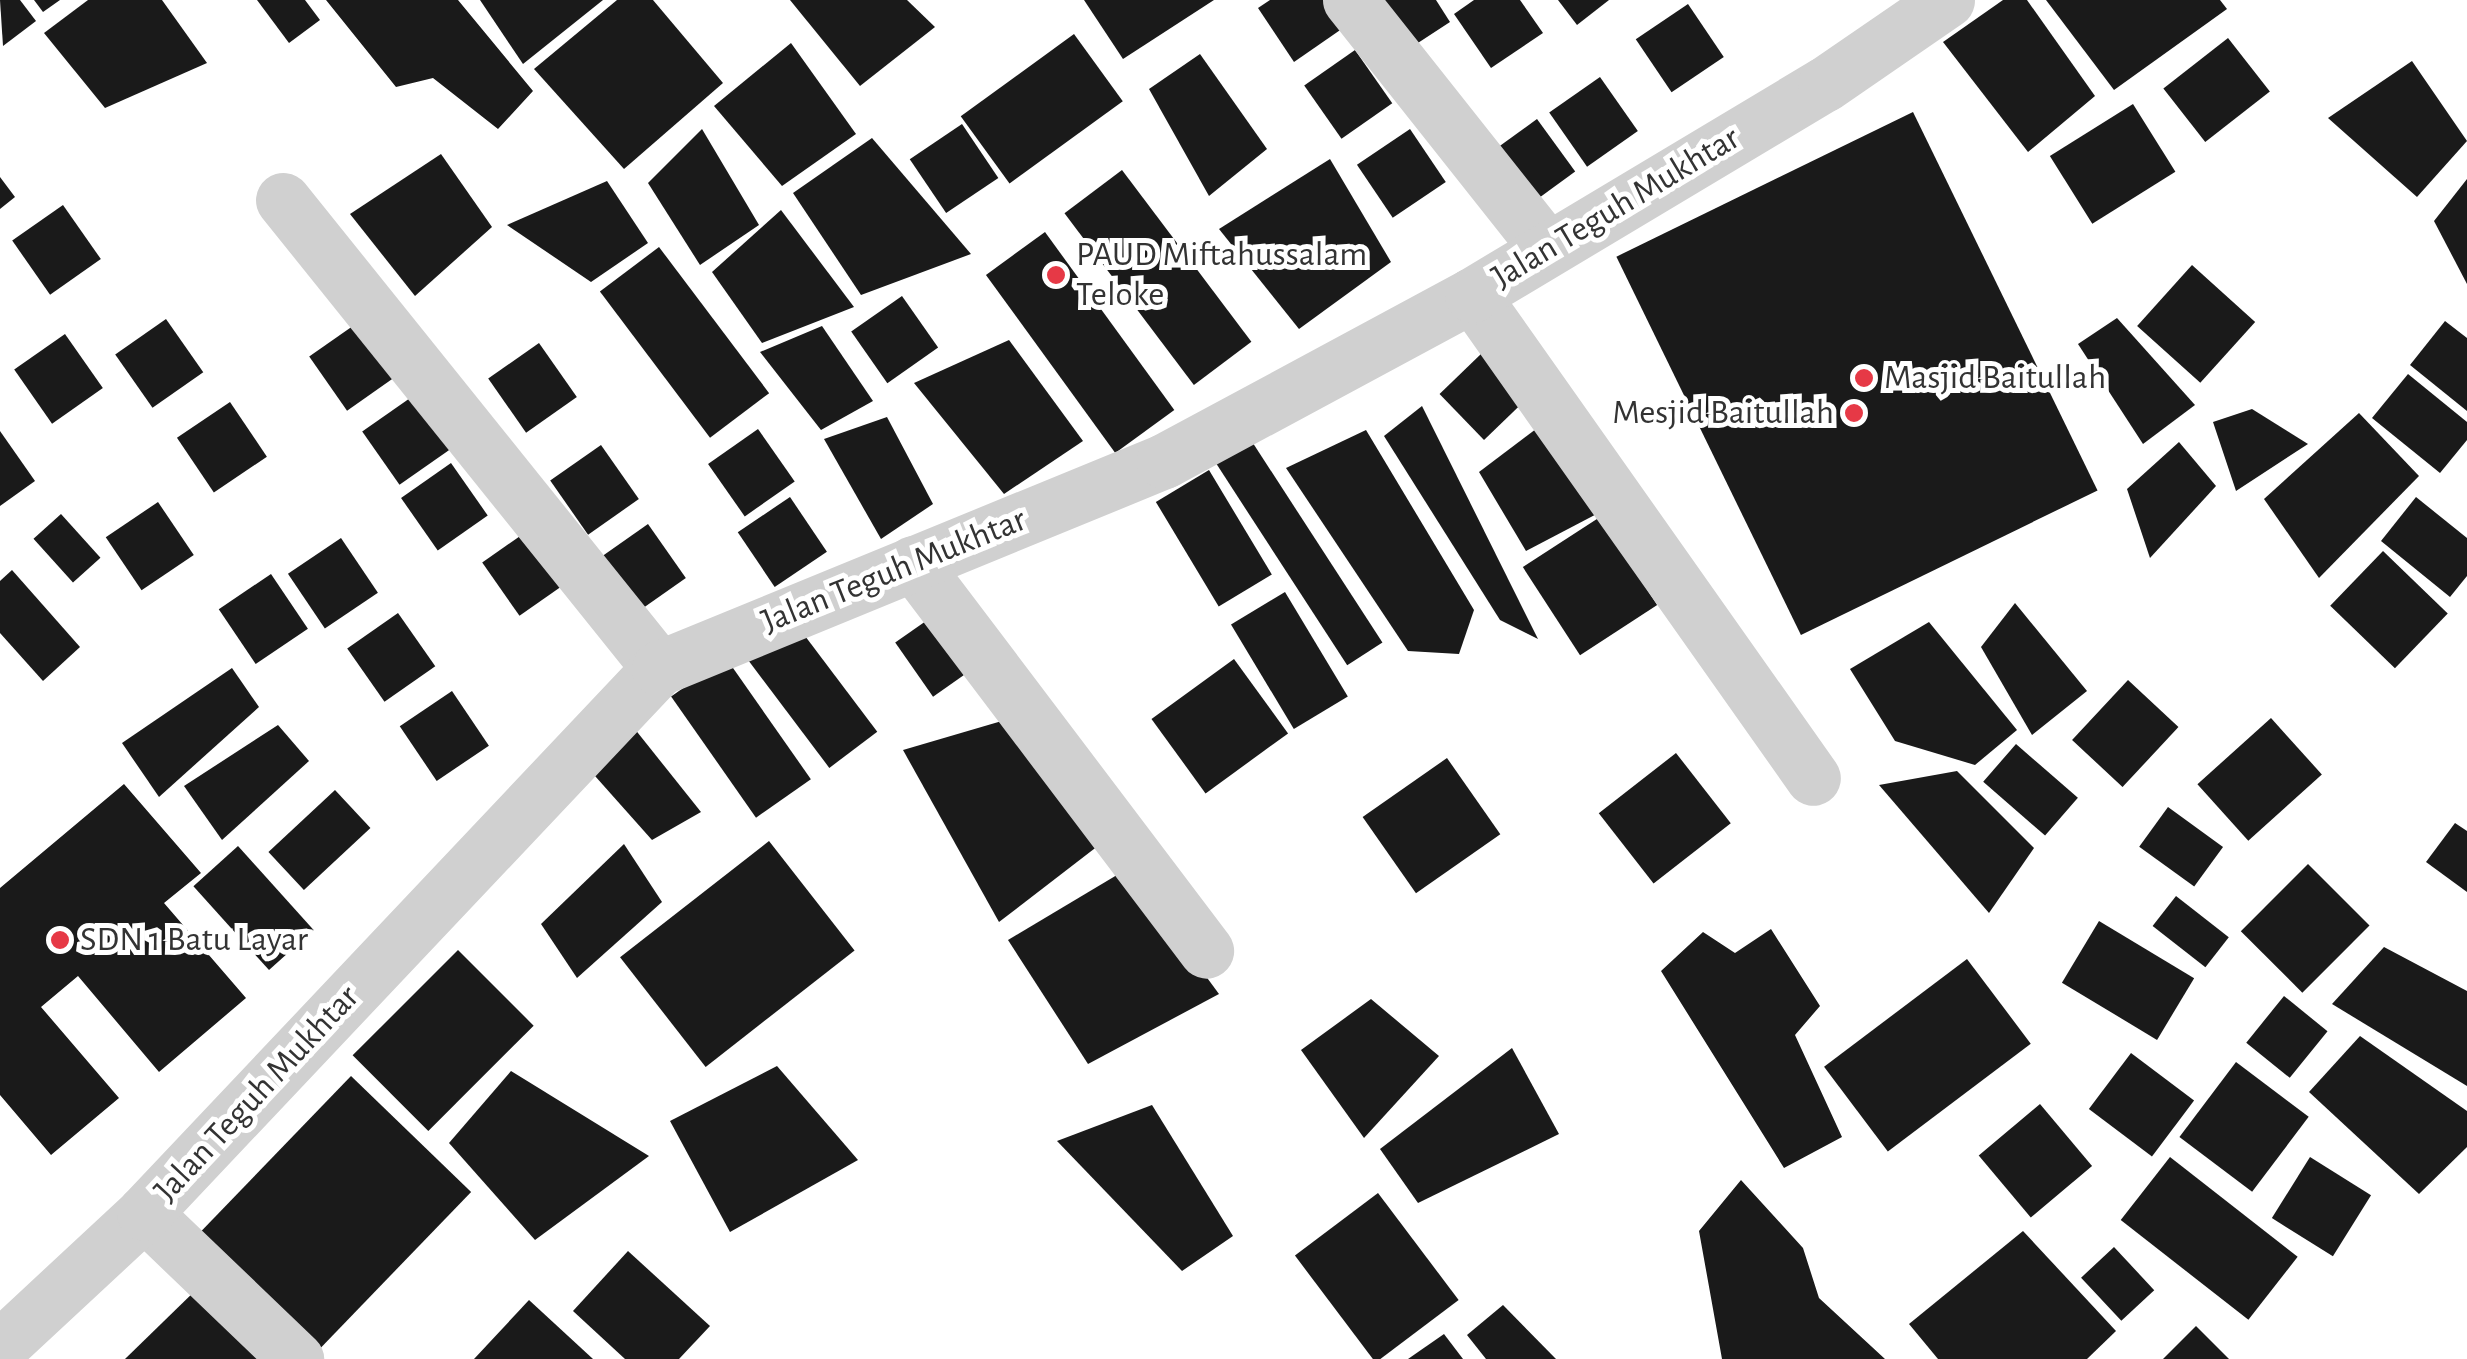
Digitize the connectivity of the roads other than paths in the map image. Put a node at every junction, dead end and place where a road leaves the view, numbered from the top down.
1 (1350, 0) edge
2 (1948, 0) edge
3 (283, 200) dead end
4 (1546, 247) junction
5 (1472, 295) junction
6 (913, 563) junction
7 (658, 668) junction
8 (1813, 778) dead end
9 (1206, 951) dead end
10 (144, 1213) junction
11 (0, 1347) edge
12 (296, 1359) edge

1 - 4 street
2 - 4 street, Jalan Teguh Mukhtar
3 - 7 street
4 - 5 street, Jalan Teguh Mukhtar
5 - 6 street, Jalan Teguh Mukhtar
5 - 8 street
6 - 7 street, Jalan Teguh Mukhtar
6 - 9 street
7 - 10 street, Jalan Teguh Mukhtar
10 - 11 street, Jalan Teguh Mukhtar
10 - 12 street

